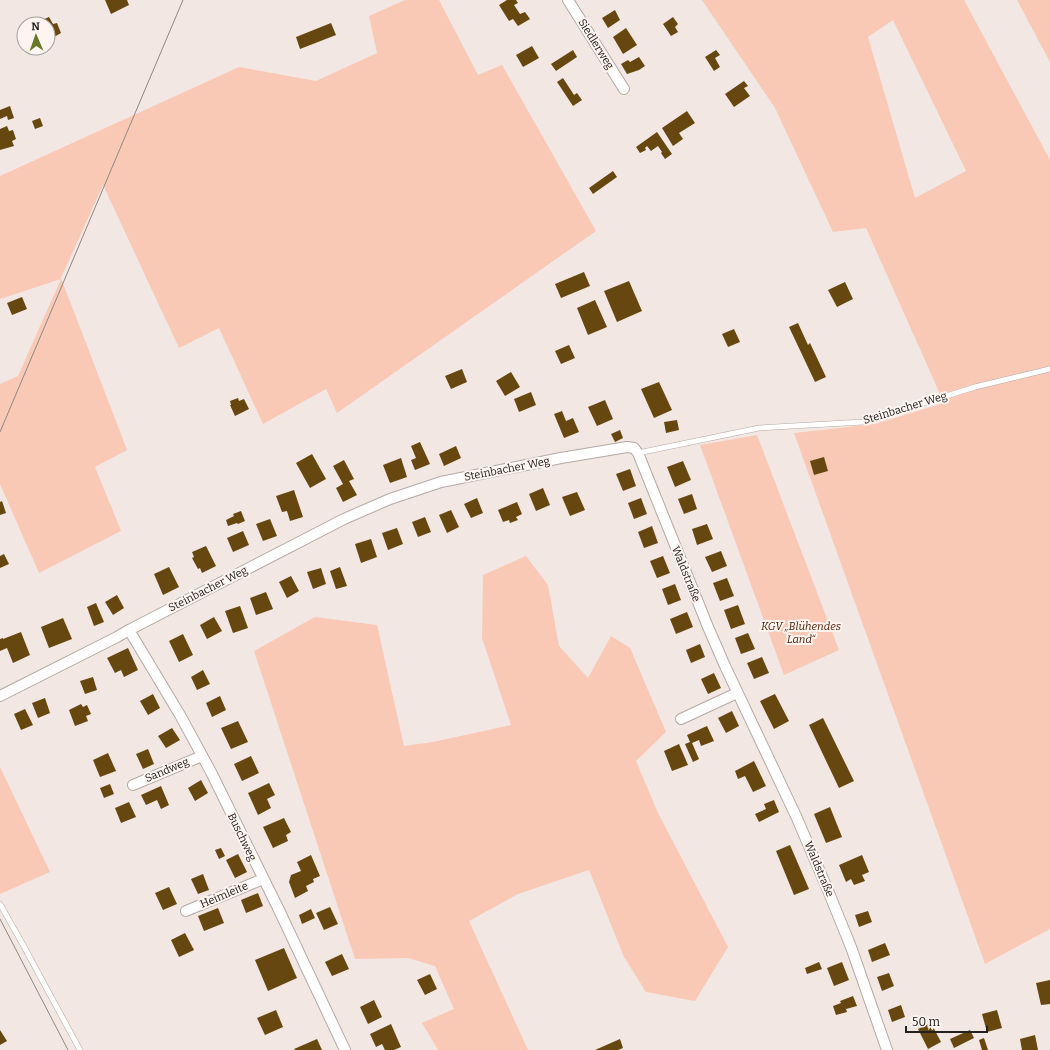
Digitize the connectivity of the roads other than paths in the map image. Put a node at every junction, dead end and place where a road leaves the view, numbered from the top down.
1 (568, 0) edge
2 (624, 89) dead end
3 (1050, 369) edge
4 (638, 453) junction
5 (129, 630) junction
6 (738, 694) junction
7 (0, 696) edge
8 (681, 719) dead end
9 (202, 756) junction
10 (133, 785) dead end
11 (263, 879) junction
12 (0, 904) edge
13 (186, 911) dead end
14 (80, 1050) edge
15 (345, 1050) edge
16 (887, 1050) edge

1 - 2 street, Siedlerweg
3 - 4 lane, Steinbacher Weg
4 - 5 street, Steinbacher Weg
4 - 6 street, Waldstraße
5 - 7 street, Steinbacher Weg
5 - 9 street, Buschweg
6 - 8 street
6 - 16 street, Waldstraße
9 - 10 street, Sandweg
9 - 11 street, Buschweg
11 - 13 street, Heimleite
11 - 15 street, Buschweg
12 - 14 lane

